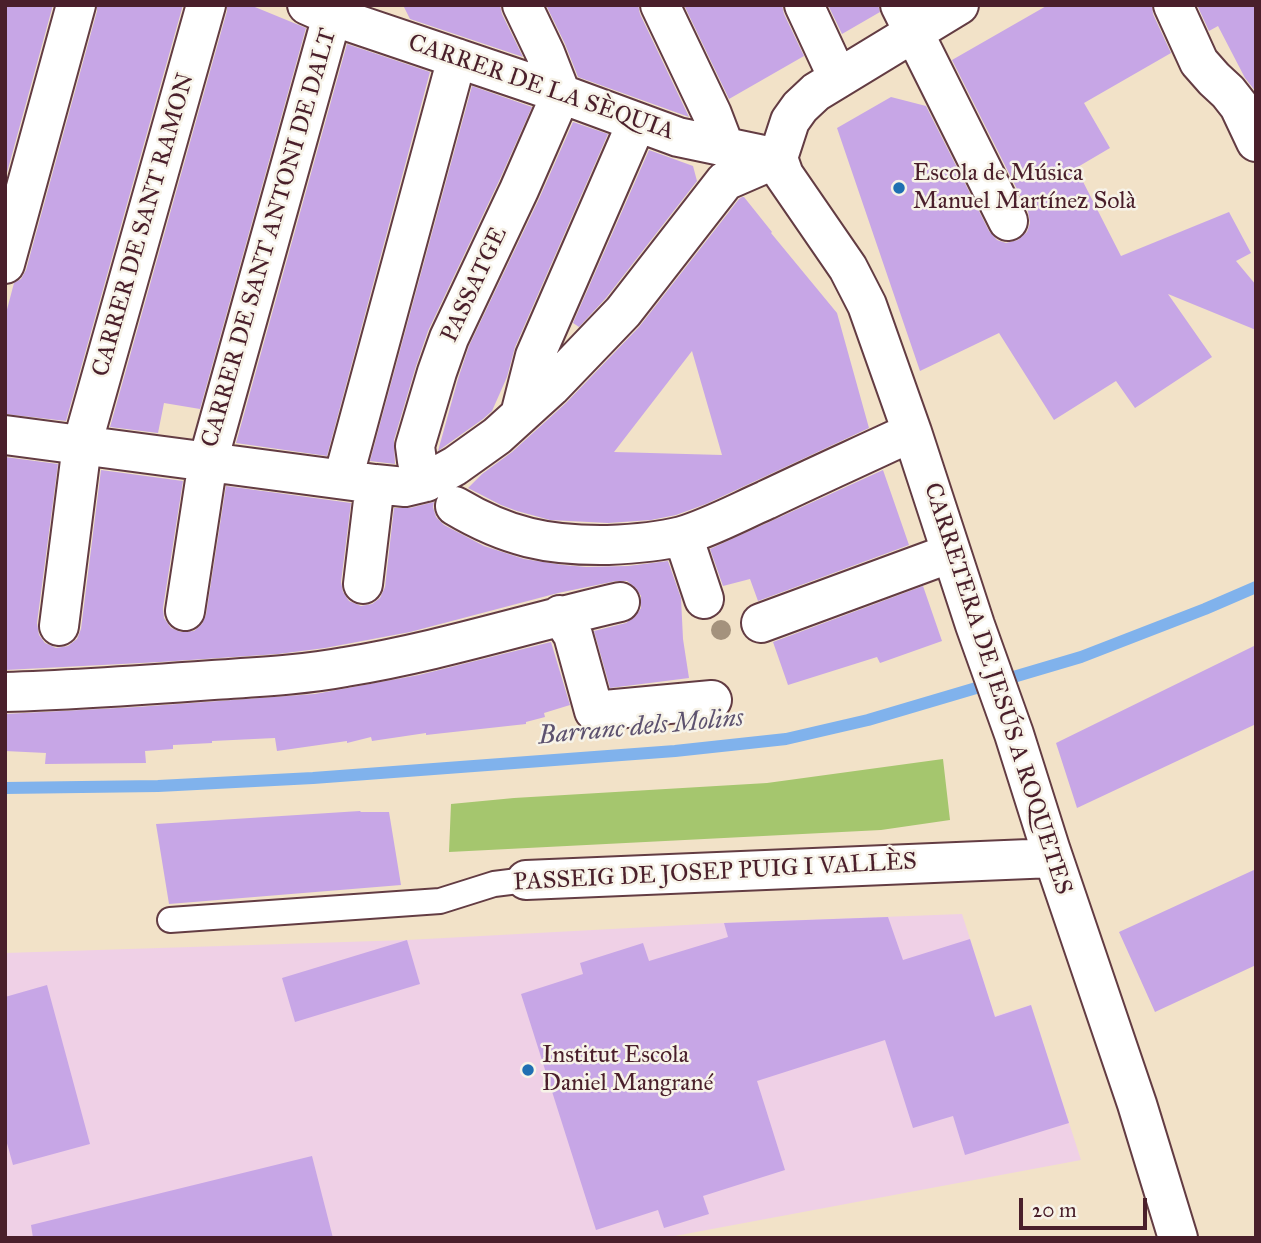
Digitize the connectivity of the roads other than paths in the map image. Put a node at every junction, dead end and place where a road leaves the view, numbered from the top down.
1 (76, 5) edge
2 (206, 5) edge
3 (522, 5) edge
4 (660, 5) edge
5 (803, 5) edge
6 (959, 5) edge
7 (1172, 5) edge
8 (339, 12) edge
9 (907, 19) edge
10 (457, 58) junction
11 (838, 78) junction
12 (561, 94) junction
13 (1247, 101) edge
14 (637, 122) junction
15 (1256, 142) edge
16 (725, 148) junction
17 (778, 158) junction
18 (1007, 221) dead end
19 (5, 264) edge
20 (520, 415) junction
21 (912, 432) junction
22 (5, 435) edge
23 (82, 444) junction
24 (208, 461) junction
25 (359, 481) junction
26 (426, 482) junction
27 (455, 506) dead end
28 (682, 536) junction
29 (951, 553) junction
30 (363, 584) dead end
31 (704, 598) dead end
32 (620, 602) dead end
33 (185, 611) dead end
34 (560, 615) junction
35 (761, 623) dead end
36 (59, 626) dead end
37 (5, 692) edge
38 (712, 700) dead end
39 (1053, 858) junction
40 (526, 880) joint
41 (170, 920) dead end
42 (1178, 1238) edge

1 - 19 street
2 - 23 street, CARRER DE SANT RAMON
3 - 12 street
4 - 16 street
5 - 11 street
6 - 9 street
7 - 13 street
8 - 10 street, CARRER DE LA SÈQUIA
8 - 24 street, CARRER DE SANT ANTONI DE DALT
9 - 11 street
9 - 18 street
10 - 12 street, CARRER DE LA SÈQUIA
10 - 25 street
11 - 17 street
12 - 14 street, CARRER DE LA SÈQUIA
12 - 26 street, PASSATGE
13 - 15 street
14 - 16 street, CARRER DE LA SÈQUIA
14 - 20 street
16 - 17 street, CARRER DE LA SÈQUIA
17 - 20 street
17 - 21 street, CARRETERA DE JESÚS A ROQUETES
20 - 26 street
21 - 28 street
21 - 29 street, CARRETERA DE JESÚS A ROQUETES
22 - 23 street
23 - 24 street
23 - 36 street, CARRER DE SANT RAMON
24 - 25 street
24 - 33 street, CARRER DE SANT ANTONI DE DALT
25 - 26 street
25 - 30 street
27 - 28 street
28 - 31 street
29 - 35 street
29 - 39 street, CARRETERA DE JESÚS A ROQUETES
32 - 34 street
34 - 37 street
34 - 38 street
39 - 40 street, PASSEIG DE JOSEP PUIG I VALLÈS
39 - 42 street, CARRETERA DE JESÚS A ROQUETES
40 - 41 lane, PASSEIG DE JOSEP PUIG I VALLÈS

